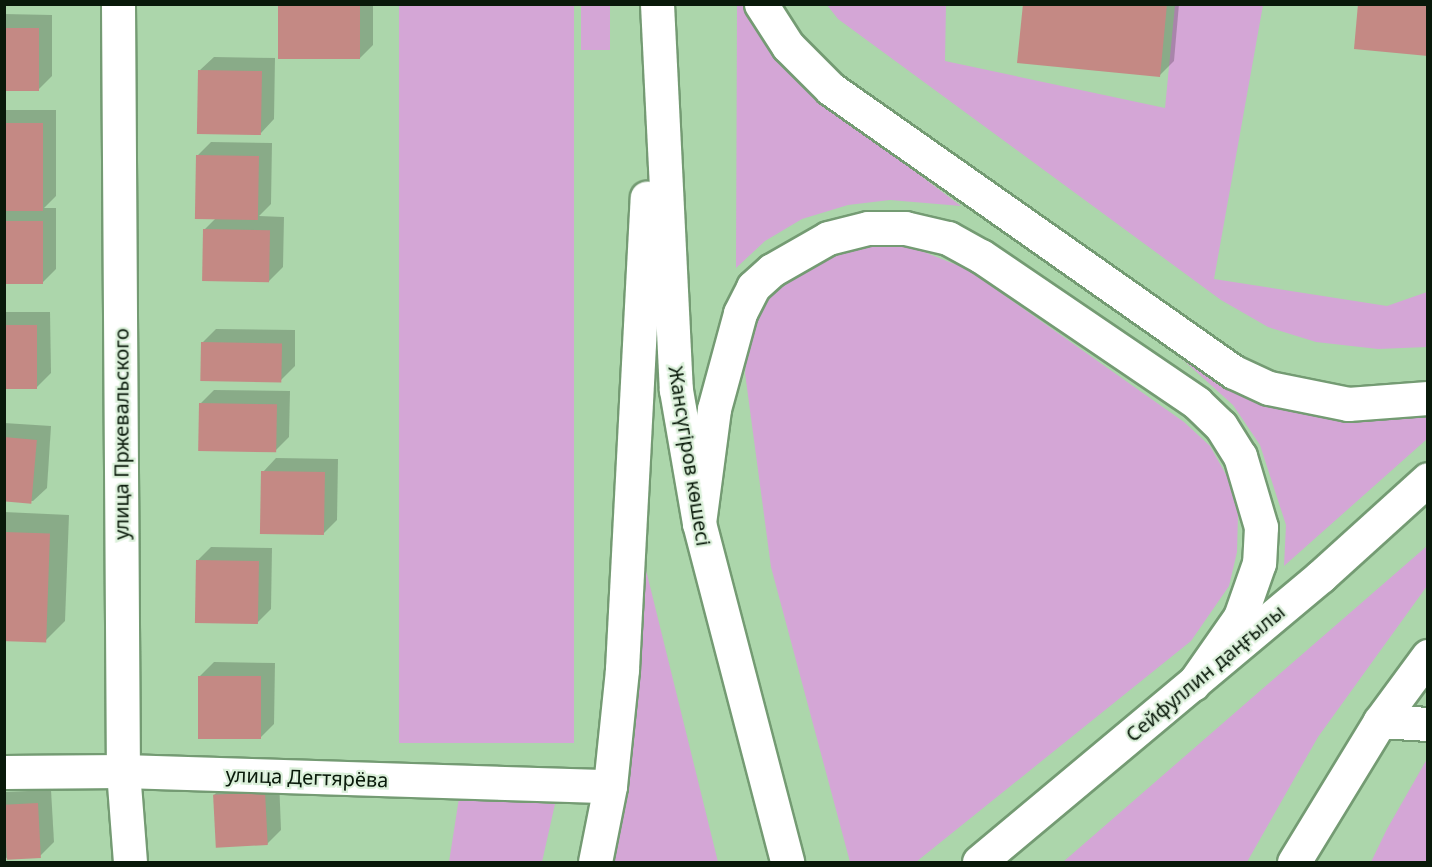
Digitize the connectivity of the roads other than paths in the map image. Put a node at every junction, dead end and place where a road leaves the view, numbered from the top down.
1 (118, 4) edge
2 (761, 4) edge
3 (656, 18) edge
4 (1428, 398) edge
5 (1428, 479) edge
6 (699, 523) junction
7 (1428, 657) edge
8 (1193, 684) junction
9 (1380, 721) junction
10 (1428, 724) edge
11 (123, 771) junction
12 (4, 772) edge
13 (609, 786) junction
14 (130, 862) edge
15 (595, 862) edge
16 (787, 862) edge
17 (979, 862) edge
18 (1293, 862) edge

1 - 11 main road, улица Пржевальского
2 - 4 main road
3 - 6 main road, Жансүгіров көшесі
3 - 13 main road
5 - 8 main road, Сейфуллин даңғылы
6 - 8 main road
6 - 16 main road, Жансүгіров көшесі
7 - 9 main road
8 - 17 main road, Сейфуллин даңғылы
9 - 10 main road
9 - 18 main road
11 - 12 main road, улица Дегтярёва
11 - 13 main road, улица Дегтярёва
11 - 14 main road, улица Пржевальского
13 - 15 main road

